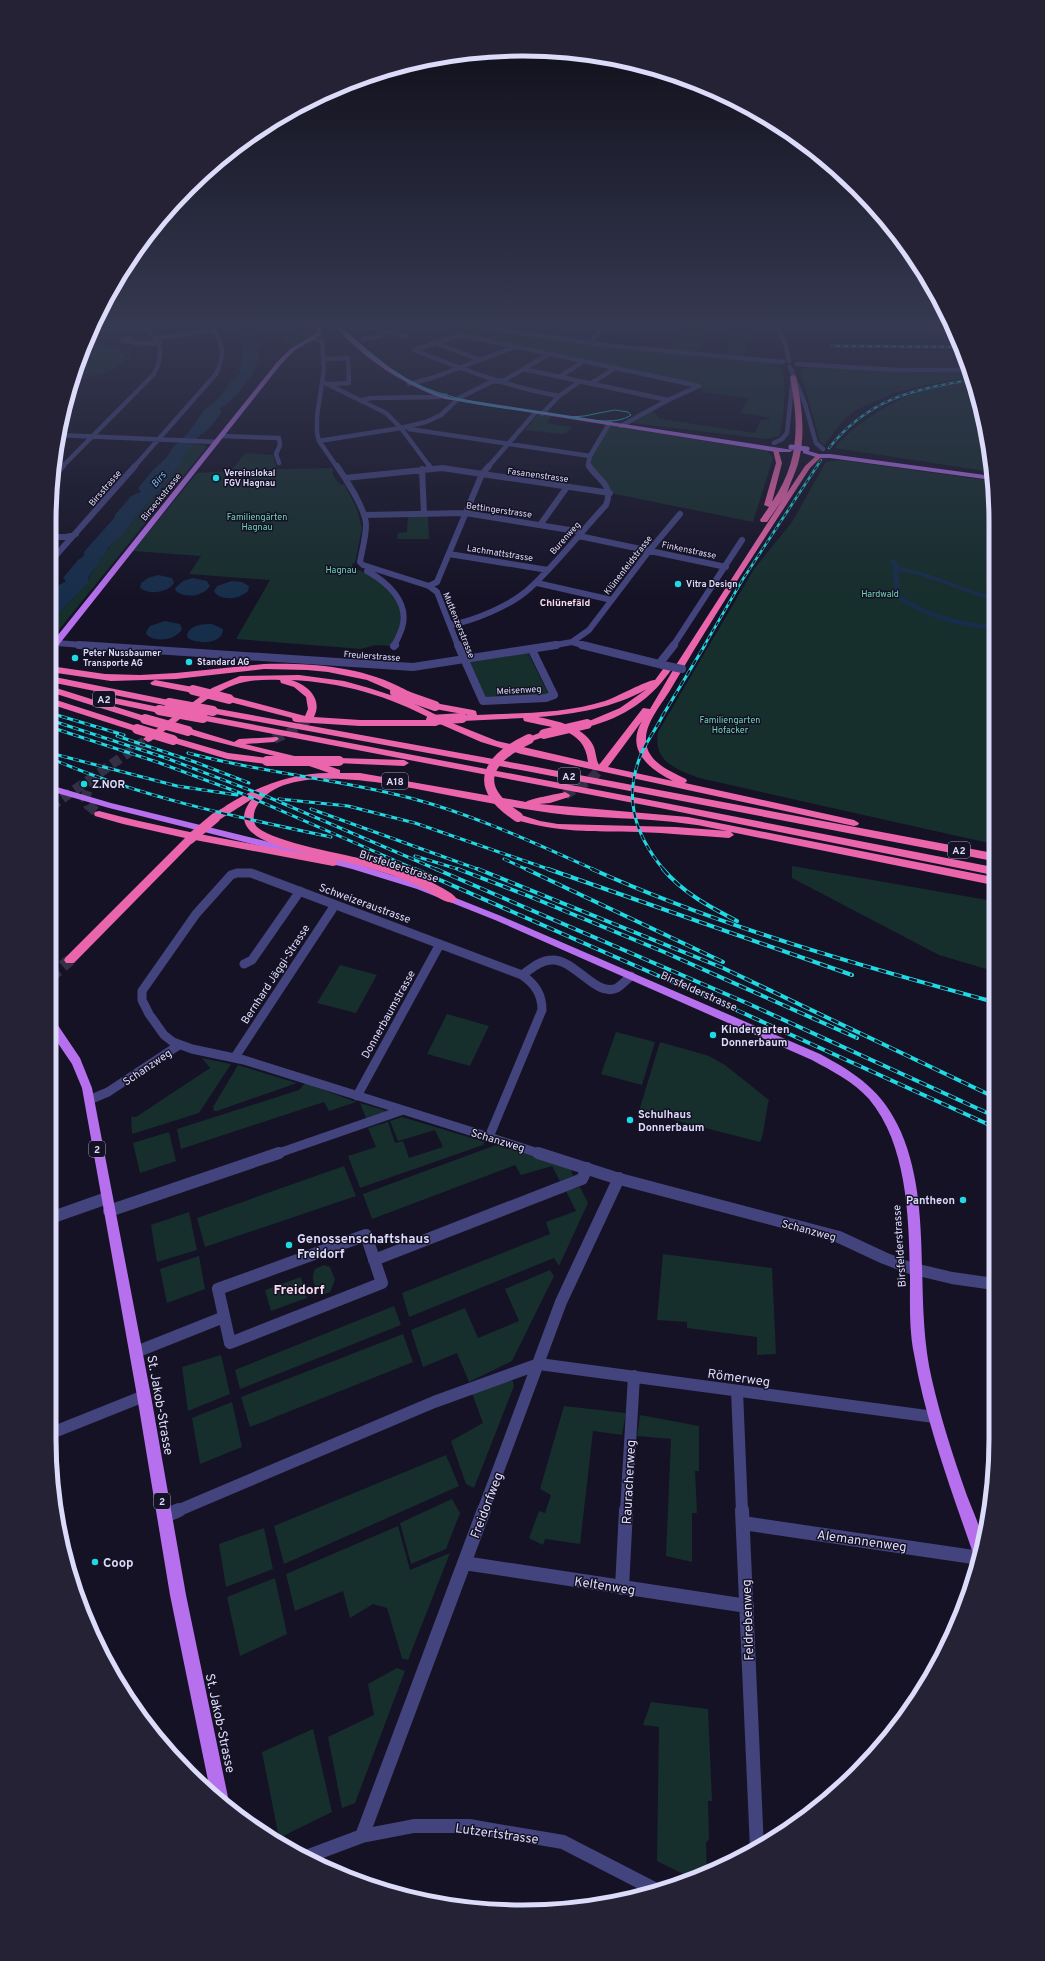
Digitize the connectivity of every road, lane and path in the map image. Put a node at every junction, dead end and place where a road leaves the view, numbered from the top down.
1 (111, 418) edge
2 (179, 418) edge
3 (236, 418) edge
4 (317, 418) edge
5 (391, 418) edge
6 (436, 418) edge
7 (531, 418) edge
8 (573, 418) edge
9 (636, 418) edge
10 (789, 418) edge
11 (800, 418) edge
12 (809, 418) edge
13 (609, 423) junction
14 (622, 425) junction
15 (401, 428) junction
16 (64, 435) edge
17 (93, 436) junction
18 (222, 436) junction
19 (161, 438) junction
20 (214, 441) junction
21 (319, 441) junction
22 (508, 444) junction
23 (773, 446) junction
24 (824, 453) junction
25 (590, 456) junction
26 (279, 462) dead end
27 (430, 468) junction
28 (422, 469) junction
29 (59, 470) edge
30 (482, 474) junction
31 (986, 476) edge
32 (344, 478) junction
33 (567, 487) junction
34 (610, 493) junction
35 (465, 513) junction
36 (424, 514) junction
37 (680, 514) dead end
38 (364, 515) junction
39 (540, 525) junction
40 (761, 532) junction
41 (77, 533) junction
42 (581, 534) junction
43 (56, 538) edge
44 (62, 538) junction
45 (742, 540) dead end
46 (66, 544) junction
47 (649, 551) junction
48 (449, 554) junction
49 (56, 555) edge
50 (363, 565) junction
51 (726, 567) junction
52 (548, 570) junction
53 (537, 583) junction
54 (429, 586) junction
55 (612, 600) junction
56 (450, 625) junction
57 (572, 642) junction
58 (57, 643) joint
59 (394, 646) dead end
60 (532, 650) junction
61 (464, 660) junction
62 (671, 665) junction
63 (56, 670) edge
64 (103, 677) junction
65 (56, 680) edge
66 (235, 682) junction
67 (56, 689) edge
68 (56, 690) edge
69 (483, 701) joint
70 (56, 704) edge
71 (214, 711) junction
72 (506, 715) junction
73 (310, 716) dead end
74 (462, 720) junction
75 (323, 721) junction
76 (467, 733) junction
77 (212, 738) junction
78 (148, 739) tunnel mouth
79 (274, 739) tunnel mouth
80 (455, 766) junction
81 (343, 775) junction
82 (276, 785) junction
83 (709, 791) junction
84 (56, 792) edge
85 (565, 795) tunnel mouth
86 (514, 803) junction
87 (99, 814) tunnel mouth
88 (924, 843) junction
89 (989, 856) edge
90 (341, 863) junction
91 (898, 863) junction
92 (989, 870) edge
93 (989, 880) edge
94 (300, 891) junction
95 (451, 898) junction
96 (335, 905) junction
97 (440, 944) junction
98 (70, 960) tunnel mouth
99 (244, 964) dead end
100 (522, 975) junction
101 (631, 976) junction
102 (56, 1032) edge
103 (179, 1045) junction
104 (235, 1057) junction
105 (357, 1096) junction
106 (89, 1100) junction
107 (403, 1110) junction
108 (490, 1138) junction
109 (587, 1168) junction
110 (619, 1178) junction
111 (108, 1205) junction
112 (56, 1216) edge
113 (374, 1260) junction
114 (916, 1269) junction
115 (989, 1283) edge
116 (224, 1317) junction
117 (136, 1352) junction
118 (539, 1364) junction
119 (634, 1376) junction
120 (738, 1391) junction
121 (144, 1396) junction
122 (934, 1417) junction
123 (56, 1431) edge
124 (165, 1516) junction
125 (743, 1523) junction
126 (977, 1544) edge
127 (974, 1556) edge
128 (464, 1563) junction
129 (622, 1588) junction
130 (747, 1606) junction
131 (219, 1792) edge
132 (362, 1836) junction
133 (757, 1843) edge
134 (312, 1855) edge
135 (650, 1887) edge

1 - 17 street
2 - 19 street, Birsstrasse
3 - 18 main road, Birseckstrasse
4 - 21 street
5 - 15 street
6 - 15 street
7 - 22 street
8 - 13 main road
9 - 14 street
10 - 23 street
11 - 40 highway
12 - 24 street
13 - 14 main road
13 - 25 street
14 - 23 main road
15 - 21 street
15 - 22 street
15 - 27 street
16 - 17 street
17 - 19 street
17 - 29 street
18 - 20 main road, Birseckstrasse
18 - 26 street
19 - 20 street
19 - 41 street, Birsstrasse
20 - 58 main road, Birseckstrasse
21 - 32 street
22 - 25 street
22 - 30 street
23 - 24 main road
23 - 40 highway
24 - 31 main road
24 - 40 highway
25 - 34 street
27 - 28 street, Fasanenstrasse
27 - 30 street, Fasanenstrasse
28 - 32 street, Fasanenstrasse
28 - 36 street
30 - 33 street, Fasanenstrasse
30 - 35 street
32 - 38 street
33 - 34 street, Fasanenstrasse
33 - 39 street
34 - 42 street, Burenweg
35 - 36 street, Bettingerstrasse
35 - 39 street, Bettingerstrasse
35 - 48 street
36 - 38 street, Bettingerstrasse
37 - 47 street, Klünenfeldstrasse
38 - 50 street
39 - 42 street, Bettingerstrasse
40 - 62 highway
41 - 44 street
41 - 46 street, Birsstrasse
42 - 47 street, Finkenstrasse
42 - 52 street, Burenweg
43 - 44 street
44 - 46 street
45 - 51 street, Finkenstrasse
46 - 49 street, Birsstrasse
47 - 51 street, Finkenstrasse
47 - 55 street, Klünenfeldstrasse
48 - 52 street, Lachmattstrasse
48 - 54 street
50 - 54 street, Muttenzerstrasse
50 - 59 street
51 - 62 street, Finkenstrasse
52 - 53 street, Burenweg
53 - 55 street
53 - 56 street, Burenweg
54 - 56 street, Muttenzerstrasse
55 - 57 street, Klünenfeldstrasse
56 - 61 street, Muttenzerstrasse
57 - 60 street, Freulerstrasse
57 - 62 street, Freulerstrasse
58 - 61 street, Freulerstrasse
60 - 61 street, Freulerstrasse
60 - 69 street, Meisenweg
61 - 69 street, Muttenzerstrasse
62 - 72 highway
62 - 74 highway
62 - 83 highway
62 - 91 highway, bridge
63 - 64 highway
64 - 75 highway, bridge
64 - 76 highway
65 - 71 highway, A2, bridge
66 - 72 highway, bridge
66 - 73 highway
66 - 76 highway
66 - 78 highway
67 - 80 highway, A2, bridge
68 - 77 highway, A18, bridge
70 - 80 highway, bridge
71 - 75 highway
71 - 88 highway, A2
72 - 74 highway
74 - 75 highway
76 - 83 highway
77 - 79 highway, A18
77 - 81 highway, A18
80 - 92 highway, A2
81 - 82 highway, A18
81 - 86 highway, A18
82 - 95 highway
82 - 98 highway, A18, bridge
83 - 88 highway
84 - 90 main road, Birsfelderstrasse
85 - 86 highway, A18
86 - 91 highway
87 - 90 highway
88 - 89 highway, A2
90 - 95 main road, Birsfelderstrasse
91 - 93 highway
94 - 96 street, Schweizeraustrasse
94 - 99 street
94 - 103 street, Schweizeraustrasse
95 - 101 main road, Birsfelderstrasse
96 - 97 street, Schweizeraustrasse
96 - 104 street, Bernhard Jäggi-Strasse
97 - 100 street, Schweizeraustrasse
97 - 105 street, Donnerbaumstrasse
100 - 101 street
100 - 108 street, Schweizeraustrasse
101 - 114 main road, Birsfelderstrasse
102 - 106 main road, St. Jakob-Strasse / 2
103 - 104 street, Schanzweg
103 - 106 street, Schanzweg
104 - 105 street, Schanzweg
105 - 107 street, Schanzweg
106 - 111 main road, St. Jakob-Strasse / 2
107 - 108 street, Schanzweg
107 - 111 street
108 - 109 street, Schanzweg
109 - 110 street, Schanzweg
109 - 113 street
110 - 114 street, Schanzweg
110 - 118 street, Freidorfweg
111 - 112 street
111 - 117 main road, St. Jakob-Strasse / 2
113 - 116 street
113 - 116 street
114 - 115 street, Schanzweg
114 - 122 main road, Birsfelderstrasse
116 - 117 street
117 - 121 main road, St. Jakob-Strasse / 2
118 - 119 street, Römerweg
118 - 124 street
118 - 128 street, Freidorfweg
119 - 120 street, Römerweg
119 - 129 street, Rauracherweg
120 - 122 street, Römerweg
120 - 125 street, Feldrebenweg
121 - 123 street
121 - 124 main road, St. Jakob-Strasse / 2
122 - 126 main road, Birsfelderstrasse
124 - 131 main road, St. Jakob-Strasse / 2
125 - 127 street, Alemannenweg
125 - 130 street, Feldrebenweg
128 - 129 street, Keltenweg
128 - 132 street, Freidorfweg
129 - 130 street, Keltenweg
130 - 133 street, Feldrebenweg
132 - 134 street, Lutzertstrasse
132 - 135 street, Lutzertstrasse

